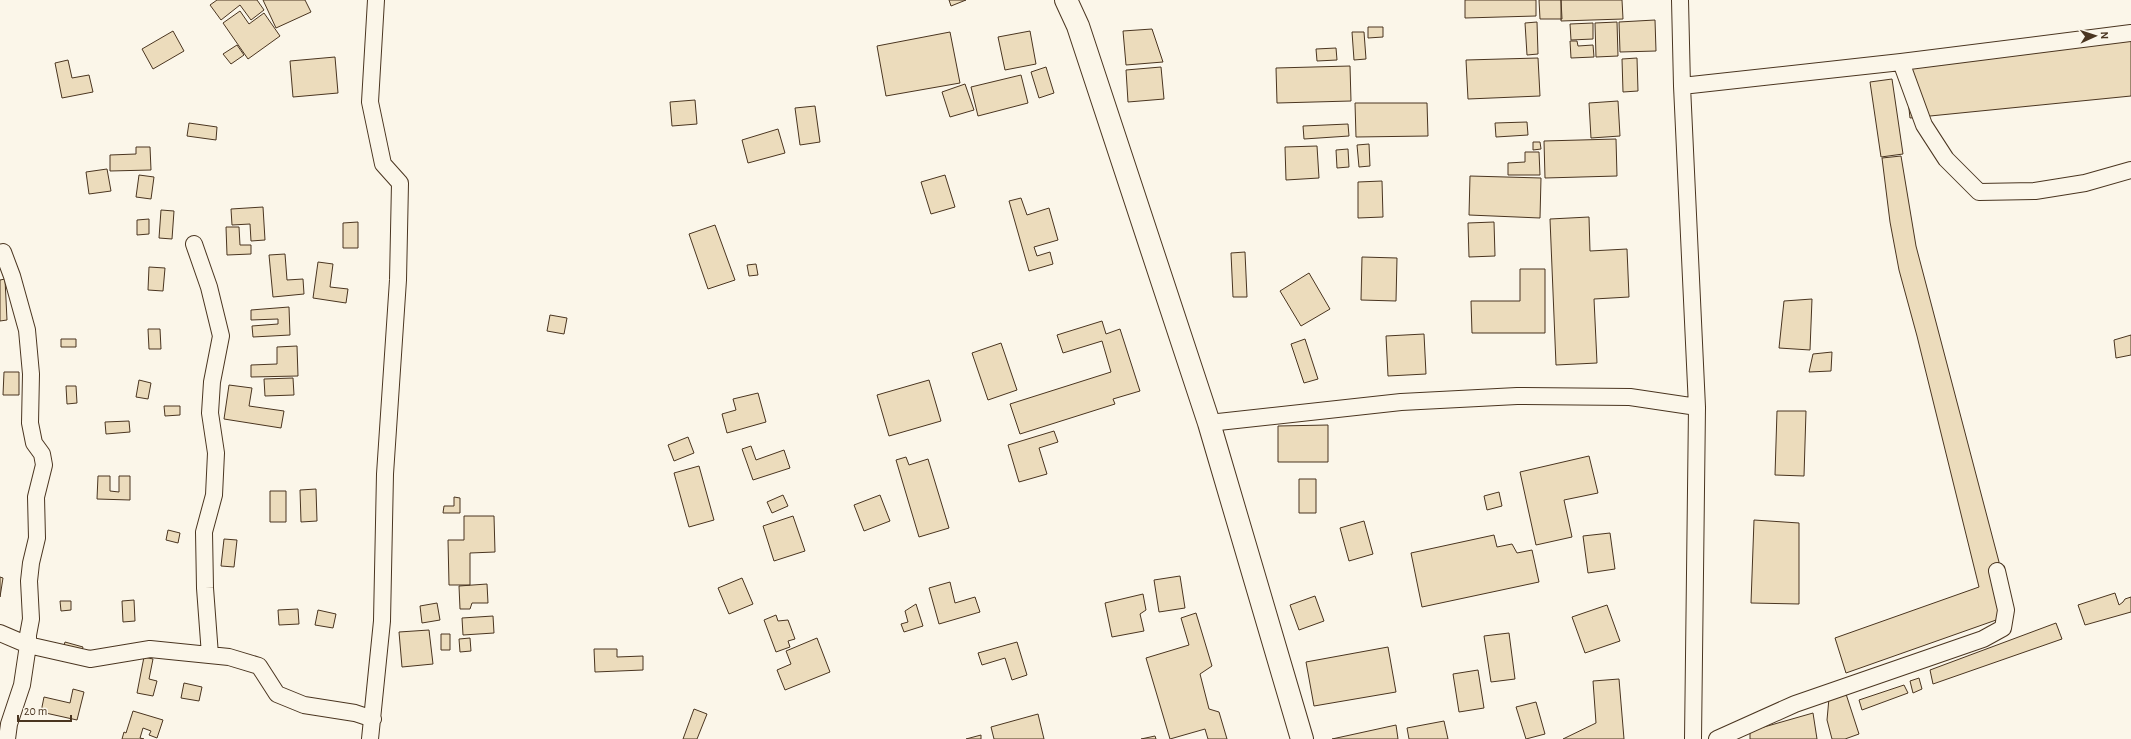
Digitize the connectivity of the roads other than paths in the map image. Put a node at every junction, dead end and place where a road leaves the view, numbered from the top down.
1 (376, 0) edge
2 (1066, 0) edge
3 (1680, 0) edge
4 (2131, 33) edge
5 (1901, 62) junction
6 (1682, 86) junction
7 (2131, 170) edge
8 (194, 244) dead end
9 (0, 253) edge
10 (1697, 407) junction
11 (1209, 423) junction
12 (1997, 571) dead end
13 (0, 633) edge
14 (28, 645) junction
15 (210, 655) junction
16 (372, 720) junction
17 (7, 739) edge
18 (370, 739) edge
19 (1302, 739) edge
20 (1693, 739) edge
21 (1718, 739) edge

1 - 16 street
2 - 11 main road
3 - 6 street
4 - 5 street
5 - 6 street
5 - 7 street
6 - 10 street
8 - 15 street
9 - 14 street
10 - 11 street
10 - 20 street
11 - 19 main road
12 - 21 street
13 - 14 street
14 - 15 street
14 - 17 street
15 - 16 street
16 - 18 street

